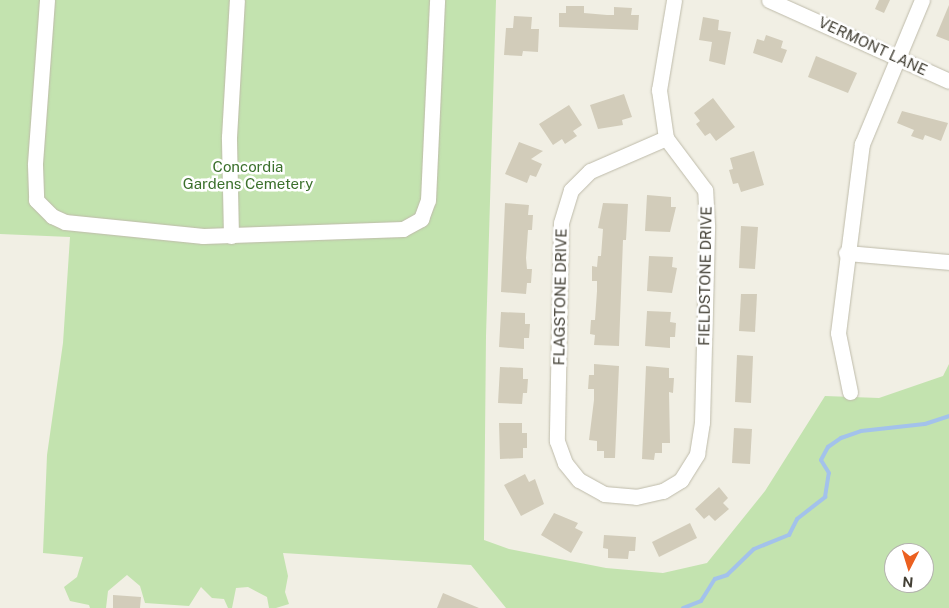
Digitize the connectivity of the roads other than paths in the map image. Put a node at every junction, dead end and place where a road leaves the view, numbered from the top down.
1 (47, 0) edge
2 (237, 0) edge
3 (437, 0) edge
4 (674, 0) edge
5 (769, 0) edge
6 (922, 0) edge
7 (896, 57) junction
8 (949, 81) edge
9 (666, 138) junction
10 (230, 236) junction
11 (846, 253) junction
12 (949, 262) edge
13 (850, 392) dead end
14 (604, 494) joint

1 - 10 street
2 - 10 street
3 - 10 street
4 - 9 street
5 - 7 street, VERMONT LANE
6 - 7 street
7 - 8 street, VERMONT LANE
7 - 11 street
9 - 14 street, FLAGSTONE DRIVE
9 - 14 street, FIELDSTONE DRIVE
11 - 12 street
11 - 13 street

